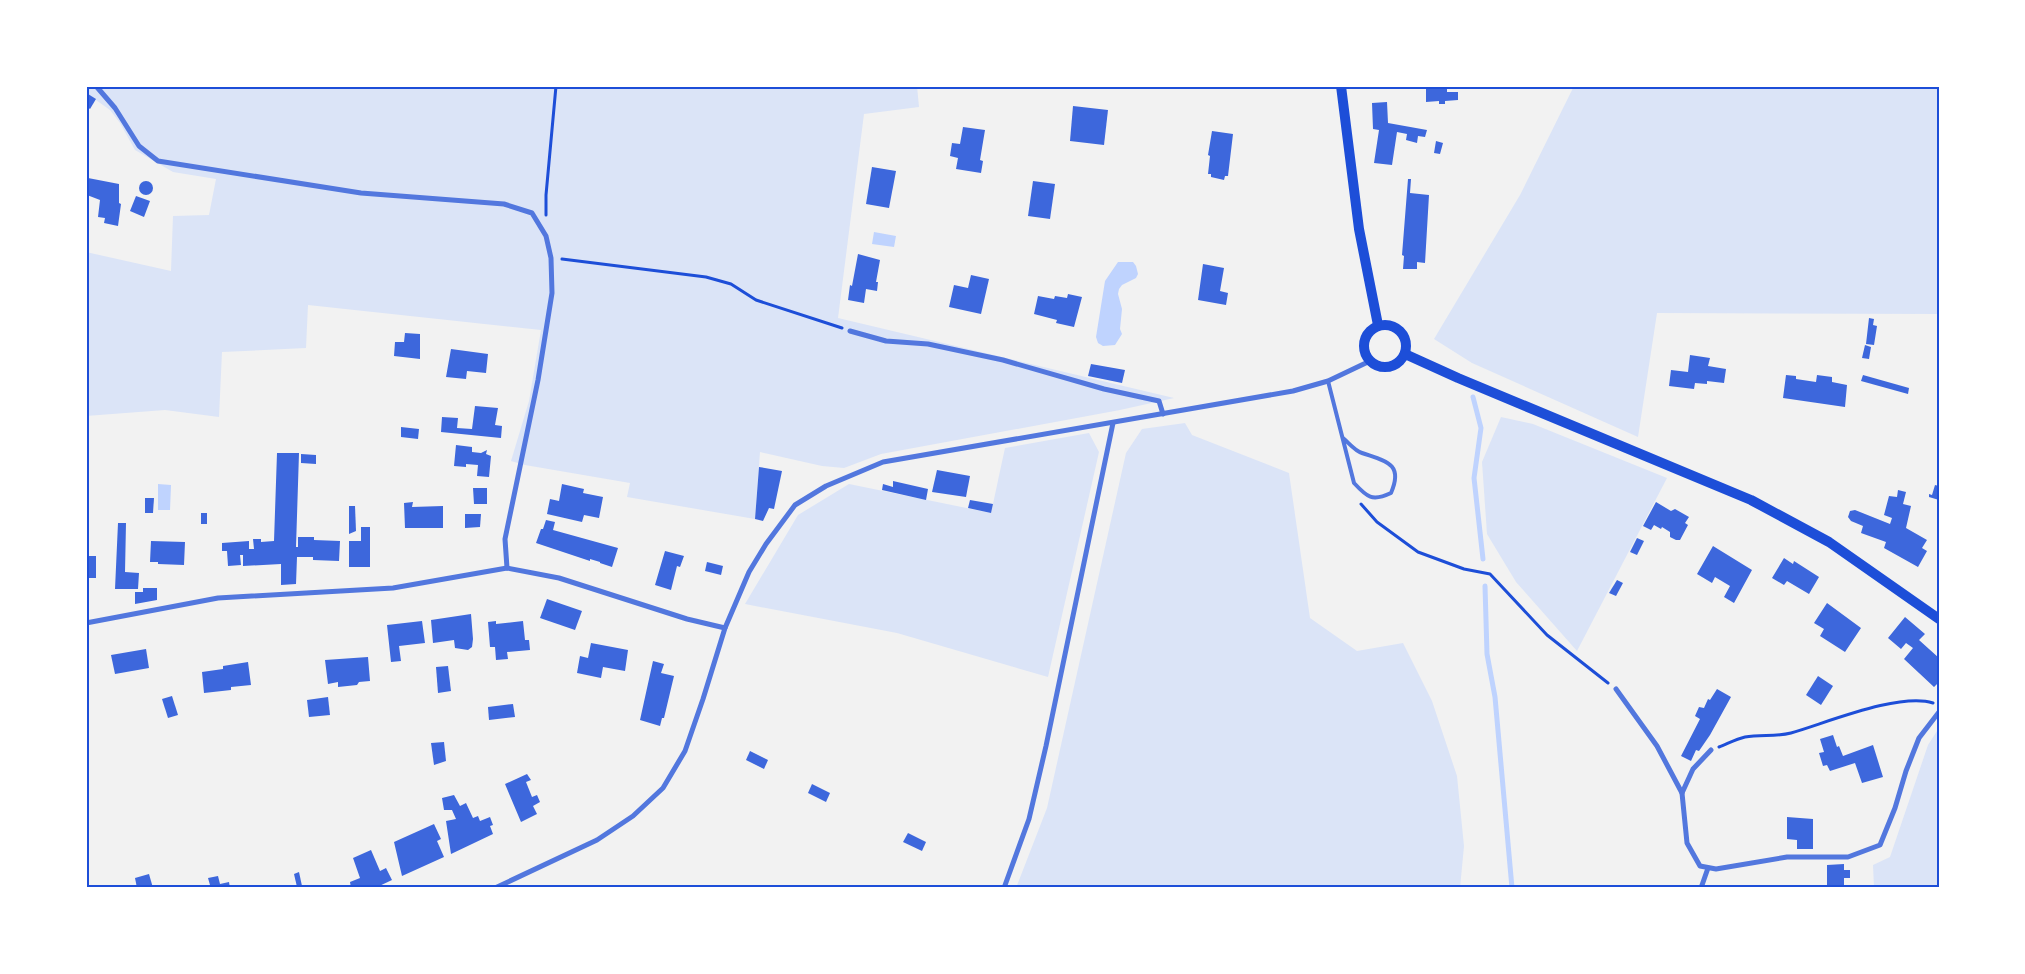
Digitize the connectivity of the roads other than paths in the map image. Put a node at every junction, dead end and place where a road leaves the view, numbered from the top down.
1 (96, 86) edge
2 (1341, 86) edge
3 (1378, 325) junction
4 (850, 331) road end
5 (1405, 354) junction
6 (1370, 361) junction
7 (1328, 381) junction
8 (1163, 414) junction
9 (1113, 423) junction
10 (1343, 438) junction
11 (507, 568) junction
12 (1939, 619) edge
13 (86, 623) edge
14 (725, 628) junction
15 (1616, 689) road end
16 (1939, 712) edge
17 (1711, 750) road end
18 (1682, 793) junction
19 (1708, 868) junction
20 (494, 888) edge
21 (1004, 888) edge
22 (1701, 888) edge

1 - 11 street
2 - 3 main road
3 - 5 main road
3 - 6 main road
4 - 8 street
5 - 6 main road
5 - 12 main road
6 - 7 street
7 - 8 street
7 - 10 lane
8 - 9 street
9 - 14 street
9 - 21 street
10 - 10 lane
11 - 13 street
11 - 14 street
14 - 20 street
15 - 18 street
16 - 19 street
17 - 18 street
18 - 19 street
19 - 22 street

